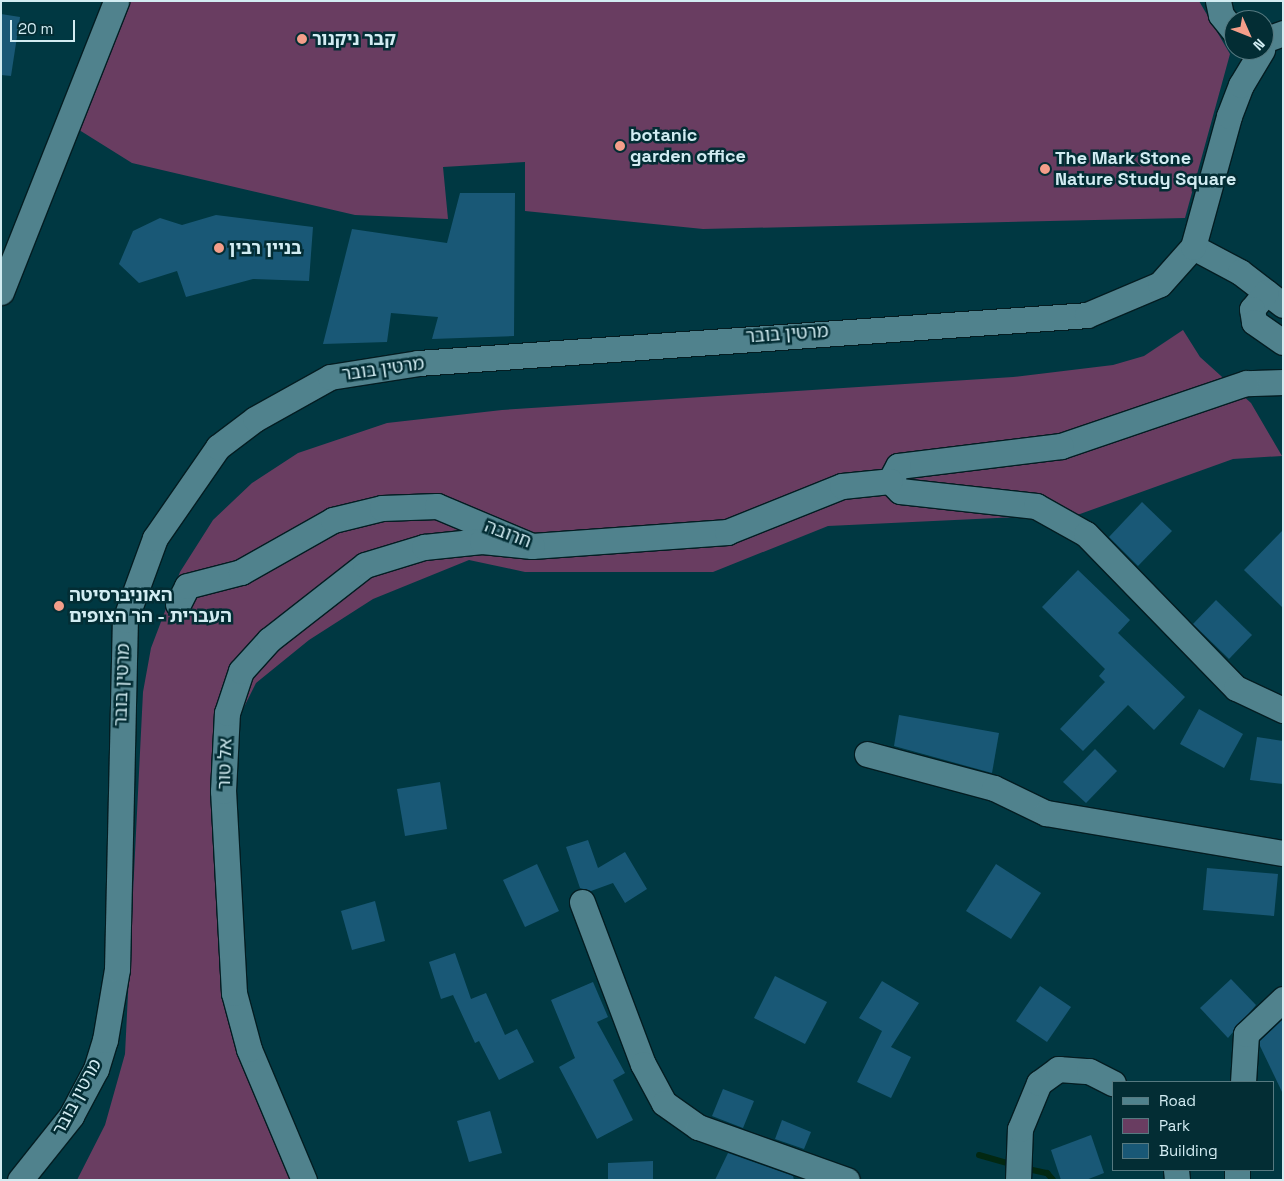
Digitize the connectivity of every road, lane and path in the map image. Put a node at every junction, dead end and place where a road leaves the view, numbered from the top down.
1 (116, 1) edge
2 (1218, 1) edge
3 (1224, 19) edge
4 (1237, 60) edge
5 (1257, 60) edge
6 (1229, 116) junction
7 (1193, 248) junction
8 (1, 292) edge
9 (1274, 298) edge
10 (1283, 342) edge
11 (1283, 382) edge
12 (890, 481) junction
13 (532, 546) junction
14 (178, 604) dead end
15 (1283, 710) edge
16 (867, 754) dead end
17 (1283, 853) edge
18 (582, 902) dead end
19 (1283, 998) edge
20 (1243, 1081) edge
21 (1112, 1082) edge
22 (20, 1180) edge
23 (304, 1180) edge
24 (847, 1180) edge
25 (1018, 1180) edge

1 - 8 street
2 - 3 street
4 - 6 street, מרטין בובר
5 - 6 street, מרטין בובר
6 - 7 street, מרטין בובר
7 - 9 street
7 - 22 street, מרטין בובר
9 - 10 street
11 - 12 street
12 - 13 street, חרובה
12 - 15 street
13 - 14 street, חרובה
13 - 23 street, אל טור
16 - 17 street
18 - 24 street
19 - 20 street
21 - 25 street

